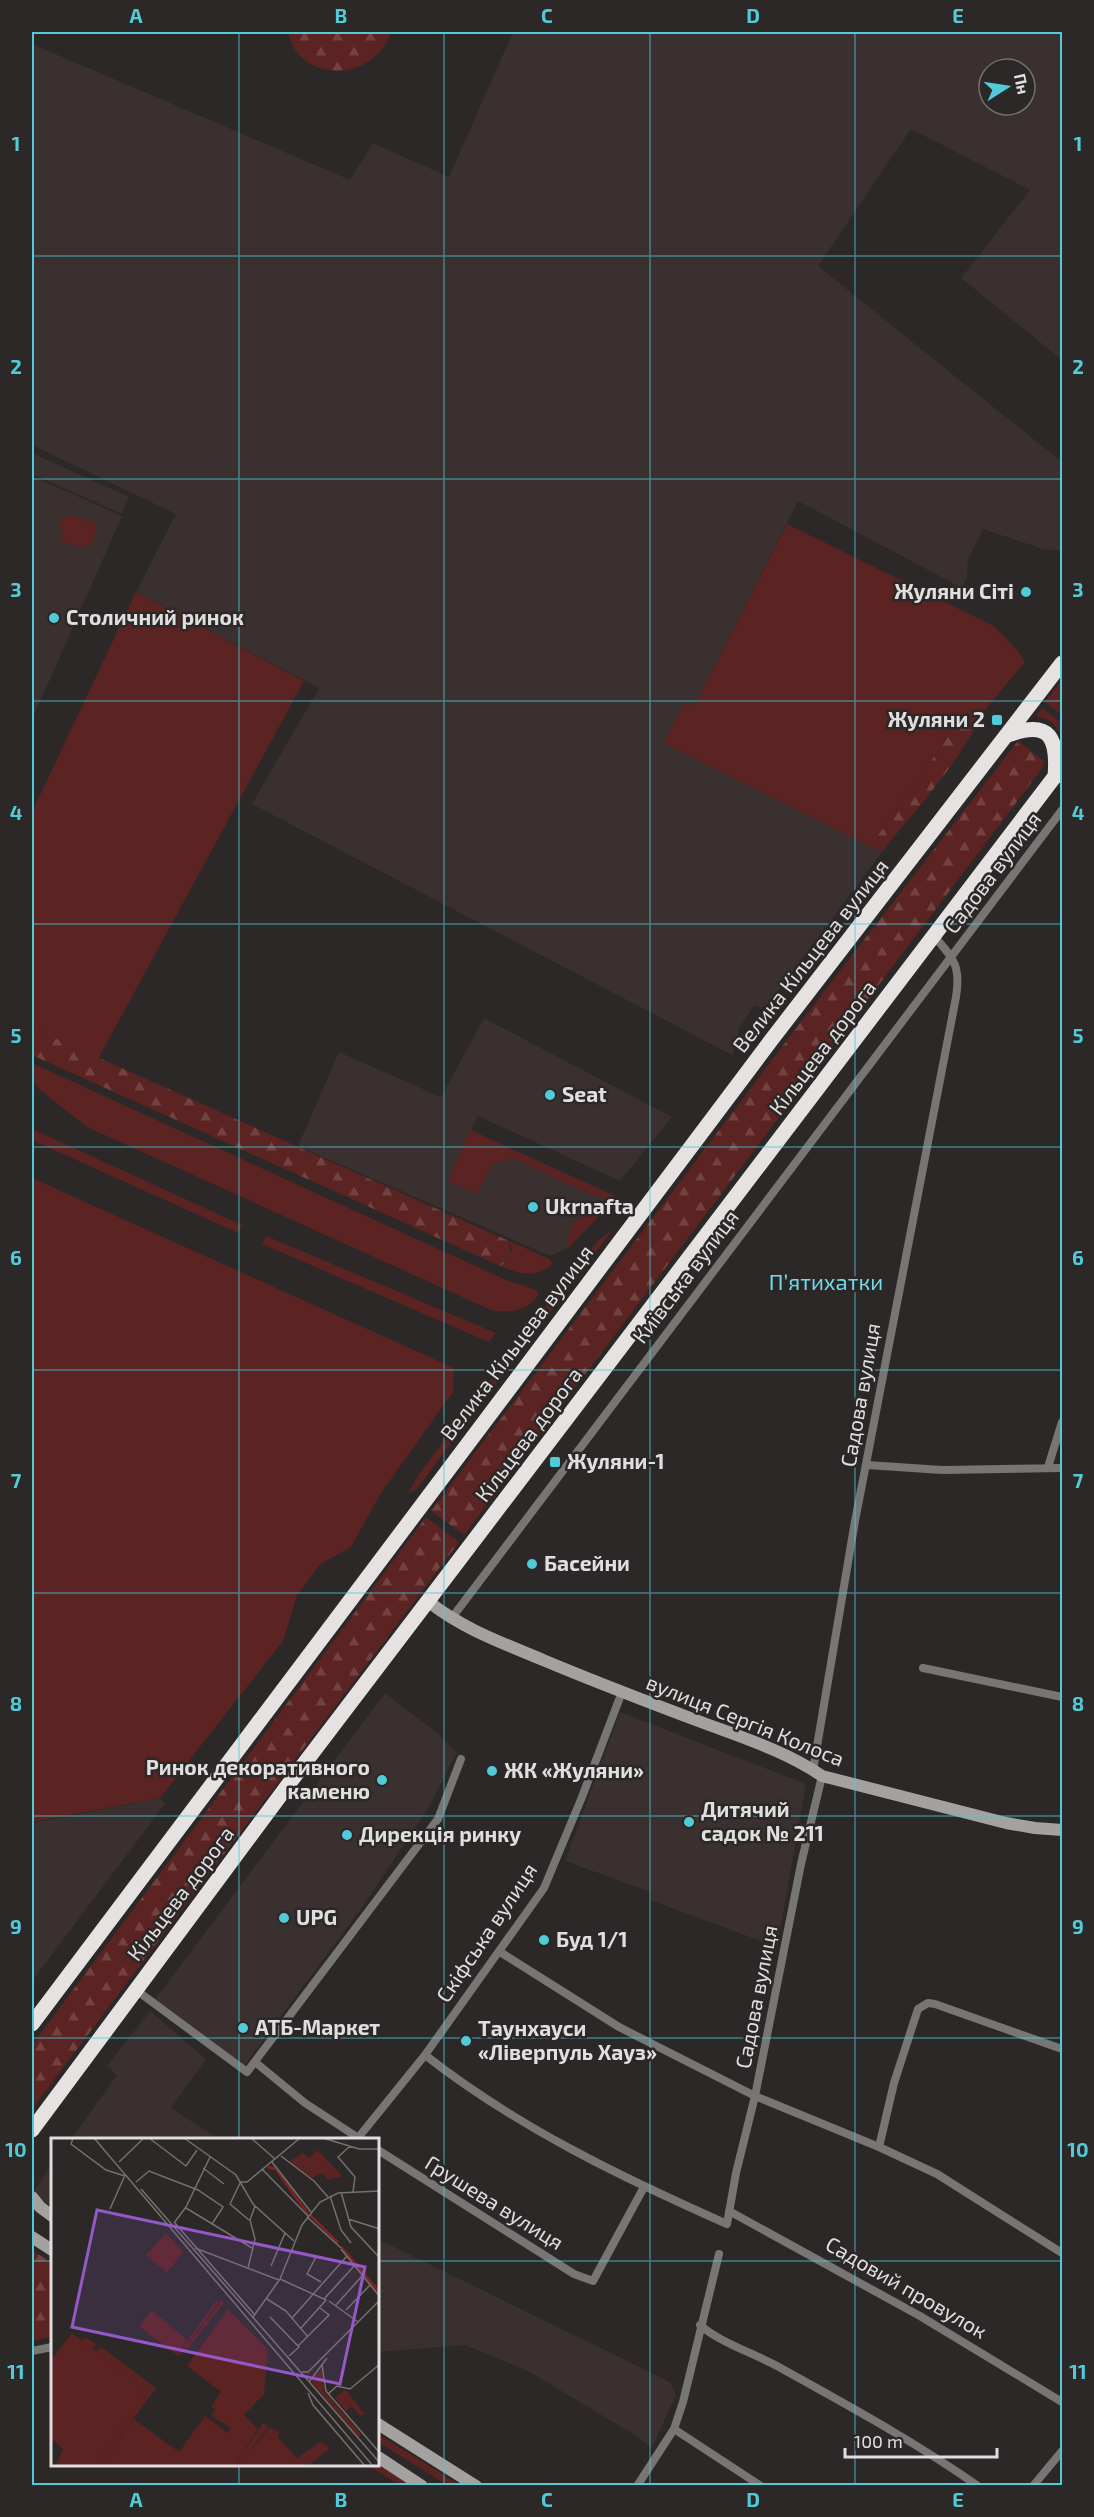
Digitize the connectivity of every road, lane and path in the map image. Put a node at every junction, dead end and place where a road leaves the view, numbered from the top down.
1 (1062, 663) edge
2 (1008, 735) junction
3 (1059, 772) edge
4 (1062, 810) edge
5 (934, 936) junction
6 (952, 957) junction
7 (1062, 1422) edge
8 (867, 1465) junction
9 (1048, 1467) junction
10 (1062, 1468) edge
11 (429, 1602) junction
12 (451, 1619) junction
13 (923, 1668) dead end
14 (622, 1692) junction
15 (1062, 1697) edge
16 (461, 1759) dead end
17 (817, 1773) junction
18 (1062, 1830) edge
19 (501, 1952) junction
20 (136, 1990) junction
21 (32, 2024) edge
22 (1062, 2049) edge
23 (425, 2055) junction
24 (255, 2062) junction
25 (755, 2096) junction
26 (32, 2133) edge
27 (359, 2138) edge
28 (879, 2147) junction
29 (380, 2151) edge
30 (645, 2187) junction
31 (32, 2197) edge
32 (729, 2211) junction
33 (51, 2215) edge
34 (32, 2237) edge
35 (51, 2249) edge
36 (1062, 2253) edge
37 (719, 2254) dead end
38 (700, 2325) junction
39 (51, 2347) edge
40 (32, 2351) edge
41 (1062, 2402) edge
42 (380, 2425) edge
43 (674, 2429) junction
44 (1062, 2451) edge
45 (380, 2458) edge
46 (422, 2486) edge
47 (476, 2486) edge
48 (637, 2486) edge
49 (761, 2486) edge
50 (978, 2486) edge
51 (1033, 2486) edge

1 - 2 highway, Велика Кільцева вулиця
2 - 3 highway
2 - 21 highway, Велика Кільцева вулиця
3 - 5 highway, Кільцева дорога
4 - 6 street, Садова вулиця
5 - 6 street, Садова вулиця
5 - 11 highway, Кільцева дорога
6 - 8 street, Садова вулиця
6 - 12 street, Київська вулиця
7 - 9 street
8 - 9 street
8 - 17 street, Садова вулиця
9 - 10 street
11 - 12 street, вулиця Сергія Колоса
11 - 20 highway, Кільцева дорога
12 - 14 street, вулиця Сергія Колоса
13 - 15 street
14 - 17 street, вулиця Сергія Колоса
14 - 19 street, Скіфська вулиця
16 - 24 street
17 - 18 street, вулиця Сергія Колоса
17 - 25 street, Садова вулиця
19 - 23 street, Скіфська вулиця
19 - 25 street
20 - 24 street
20 - 26 highway, Кільцева дорога
22 - 28 street
23 - 27 street, Скіфська вулиця
23 - 30 street
24 - 27 street
25 - 28 street
25 - 32 street, Садова вулиця
28 - 36 street
29 - 30 street, Грушева вулиця
30 - 32 street, Садова вулиця
31 - 33 street
32 - 41 street, Садовий провулок
34 - 35 street
37 - 38 street
38 - 43 street
38 - 50 street
39 - 40 street
42 - 47 street
43 - 48 street
43 - 49 street
44 - 51 street
45 - 46 street

